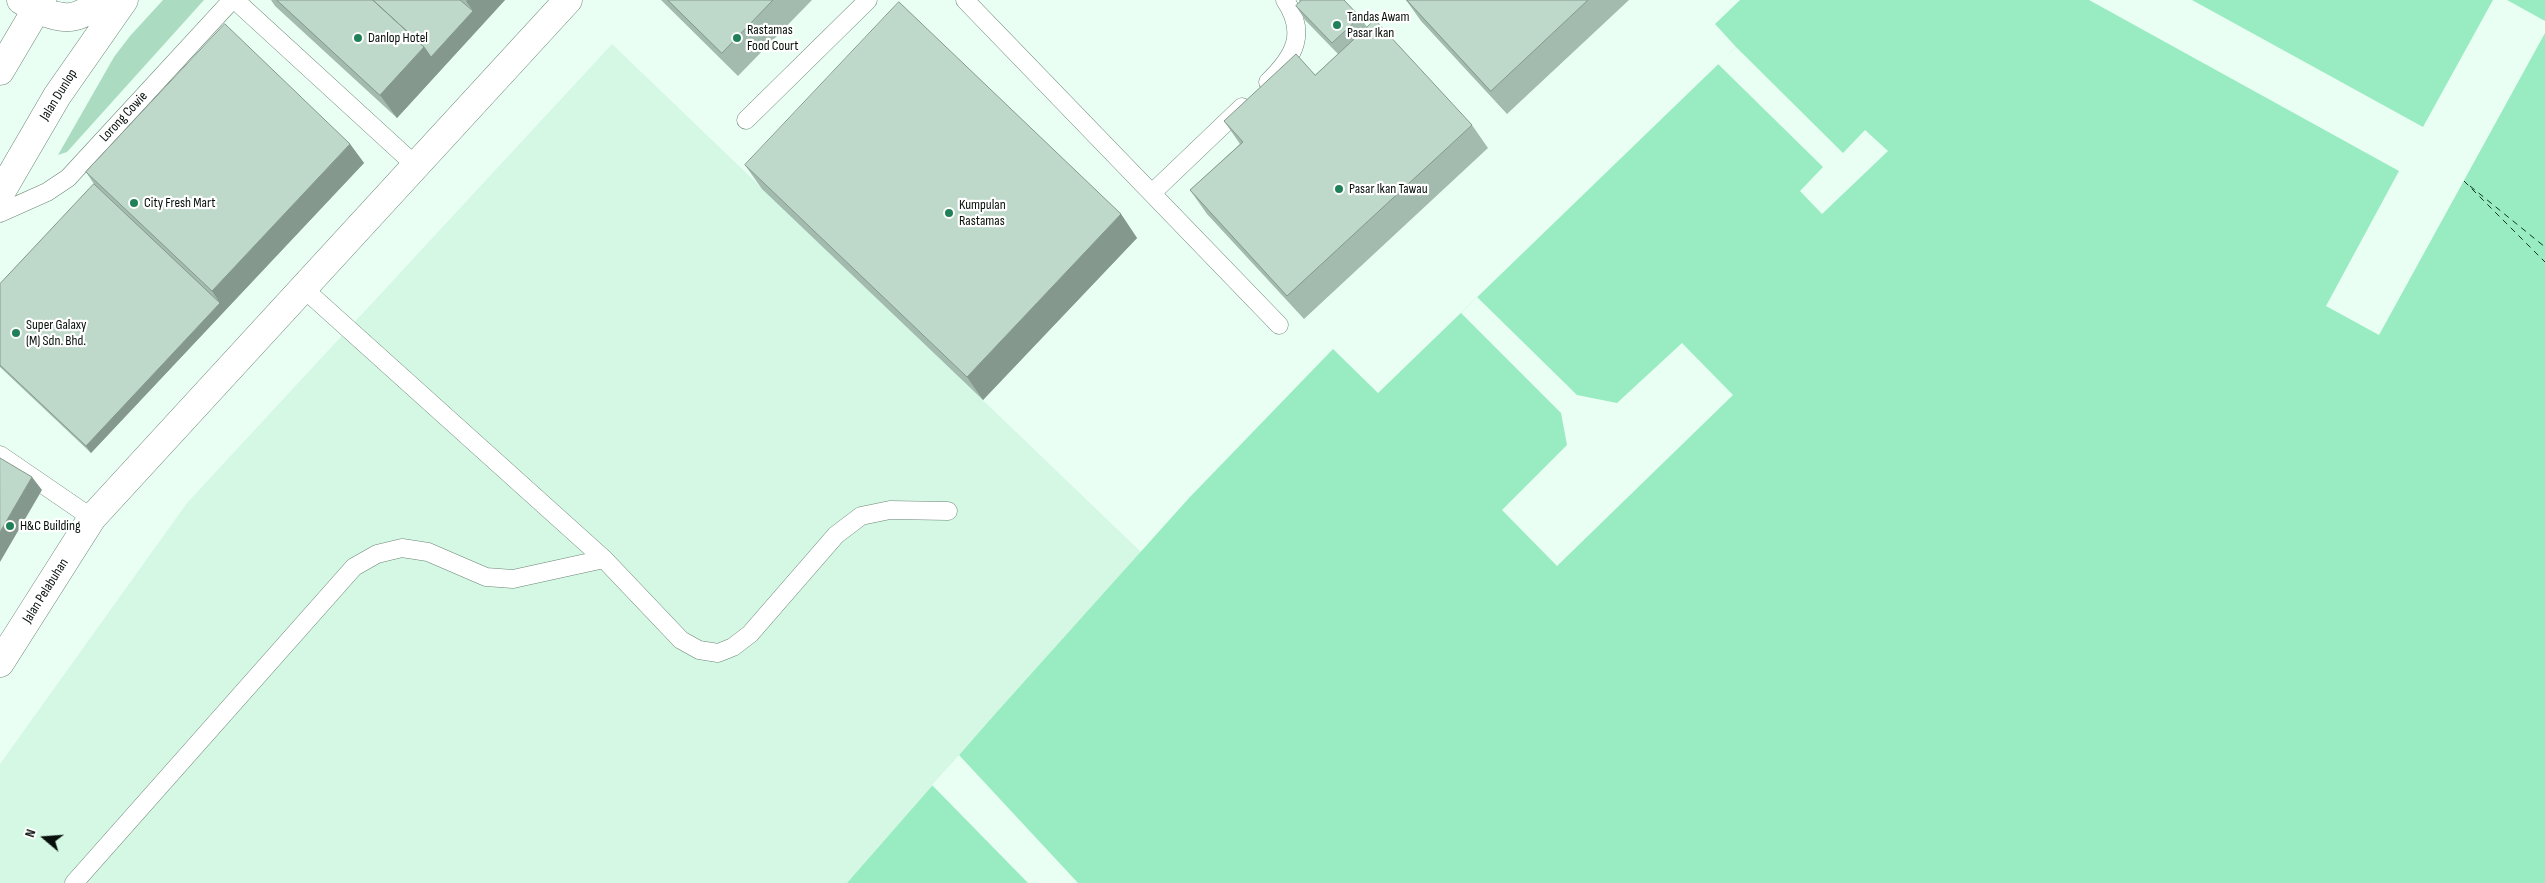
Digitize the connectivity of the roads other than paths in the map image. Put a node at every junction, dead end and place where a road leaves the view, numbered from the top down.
1 (104, 0) edge
2 (124, 0) edge
3 (234, 0) edge
4 (568, 0) edge
5 (868, 0) edge
6 (965, 0) edge
7 (1285, 0) edge
8 (33, 3) edge
9 (0, 71) edge
10 (746, 120) dead end
11 (415, 165) junction
12 (1152, 193) junction
13 (0, 194) edge
14 (0, 213) edge
15 (303, 288) junction
16 (1279, 326) dead end
17 (0, 455) edge
18 (948, 512) dead end
19 (92, 518) junction
20 (604, 559) junction
21 (0, 663) edge
22 (74, 883) edge

1 - 8 street
2 - 13 street, Jalan Dunlop
3 - 11 lane
3 - 14 lane, Lorong Cowie
4 - 11 street, Jalan Pelabuhan
5 - 10 lane
6 - 12 lane
7 - 12 lane
8 - 9 street
11 - 15 street, Jalan Pelabuhan
12 - 16 lane
15 - 19 street, Jalan Pelabuhan
15 - 20 lane
17 - 19 lane
18 - 20 lane
19 - 21 street, Jalan Pelabuhan
20 - 22 lane

